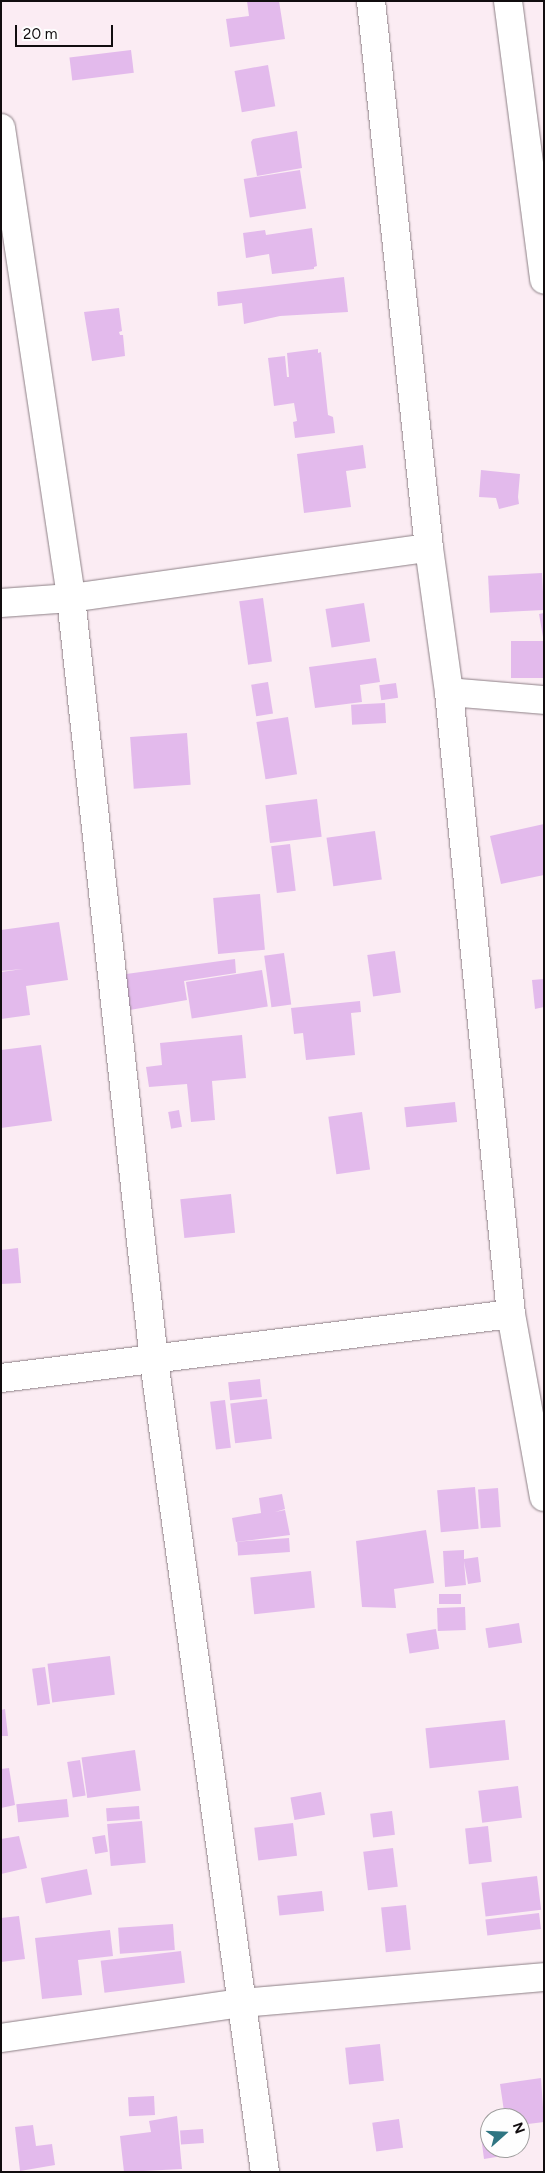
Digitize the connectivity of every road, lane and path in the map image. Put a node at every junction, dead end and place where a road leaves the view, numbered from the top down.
1 (371, 1) edge
2 (508, 1) edge
3 (1, 128) edge
4 (544, 280) edge
5 (429, 548) junction
6 (71, 598) junction
7 (1, 603) edge
8 (450, 692) junction
9 (544, 700) edge
10 (511, 1314) junction
11 (154, 1361) junction
12 (1, 1378) edge
13 (544, 1497) edge
14 (544, 1977) edge
15 (241, 2003) junction
16 (1, 2038) edge
17 (265, 2172) edge

1 - 5 street
2 - 4 street
3 - 6 street
5 - 6 street
5 - 8 street
6 - 7 street
6 - 11 street
8 - 9 street
8 - 10 street
10 - 11 street
10 - 13 street
11 - 12 street
11 - 15 street
14 - 15 street
15 - 16 street
15 - 17 street

